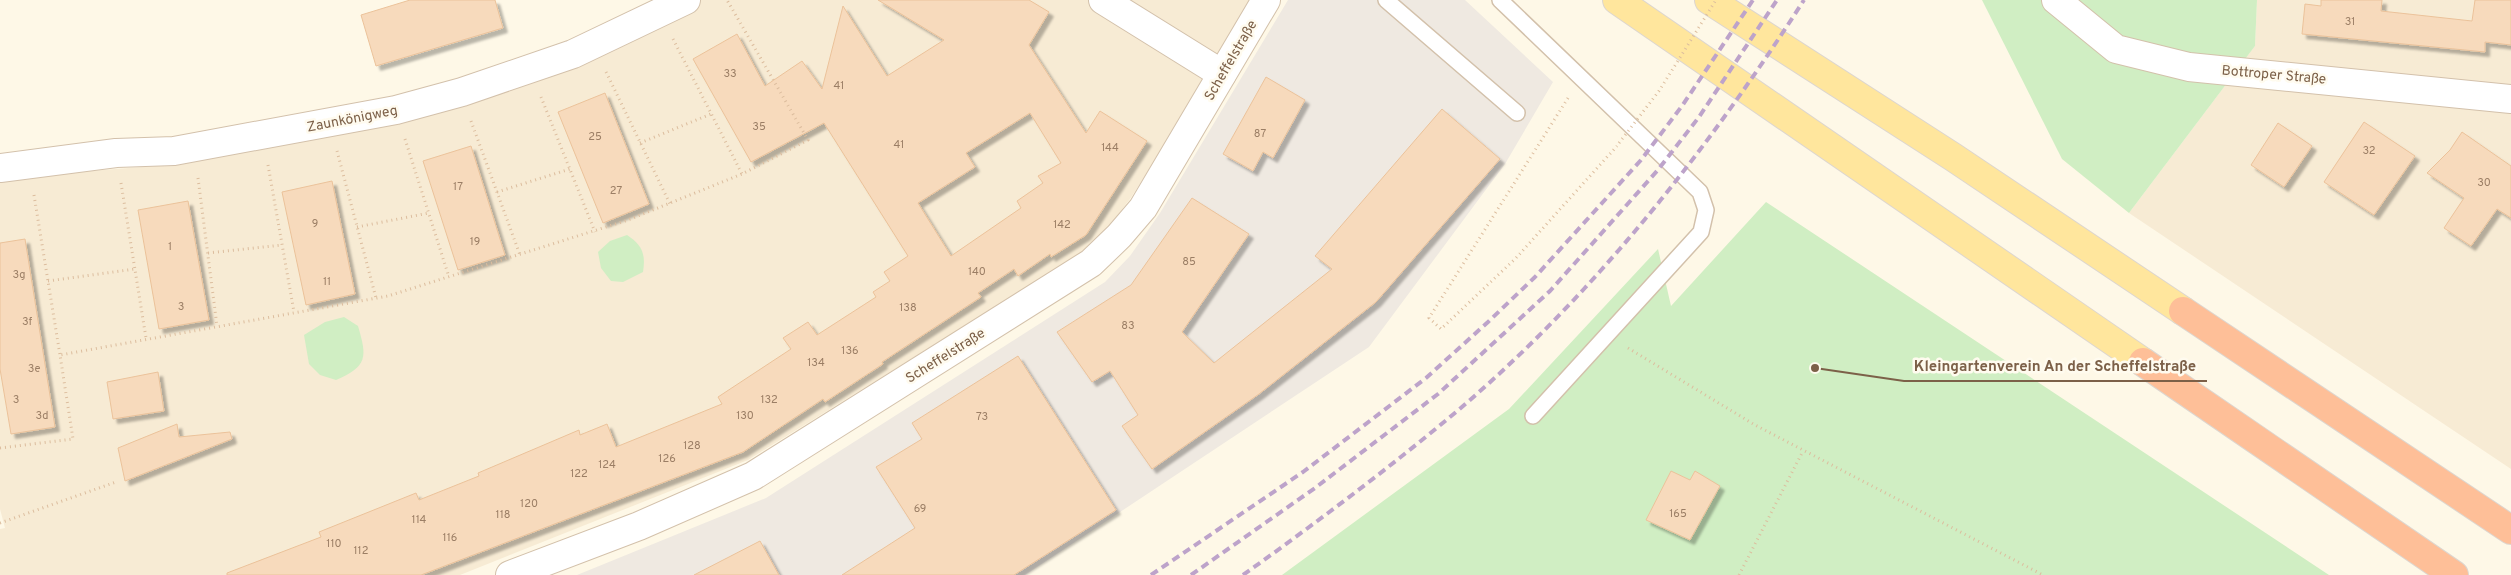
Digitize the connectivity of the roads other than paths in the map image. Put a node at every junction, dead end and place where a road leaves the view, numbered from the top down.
1 (686, 0) edge
2 (1103, 0) edge
3 (1266, 0) edge
4 (1386, 0) edge
5 (1500, 0) edge
6 (1617, 0) edge
7 (1709, 0) edge
8 (2056, 0) edge
9 (1222, 74) junction
10 (2511, 100) edge
11 (1517, 114) dead end
12 (0, 168) edge
13 (2183, 311) joint
14 (2143, 362) joint
15 (1533, 416) dead end
16 (2511, 530) edge
17 (510, 575) edge
18 (2454, 575) edge

1 - 12 street, Zaunkönigweg
2 - 9 street
3 - 9 street, Scheffelstraße
4 - 11 lane
5 - 15 lane
6 - 14 main road
7 - 13 main road
8 - 10 street, Bottroper Straße
9 - 17 street, Scheffelstraße
13 - 16 highway
14 - 18 highway

